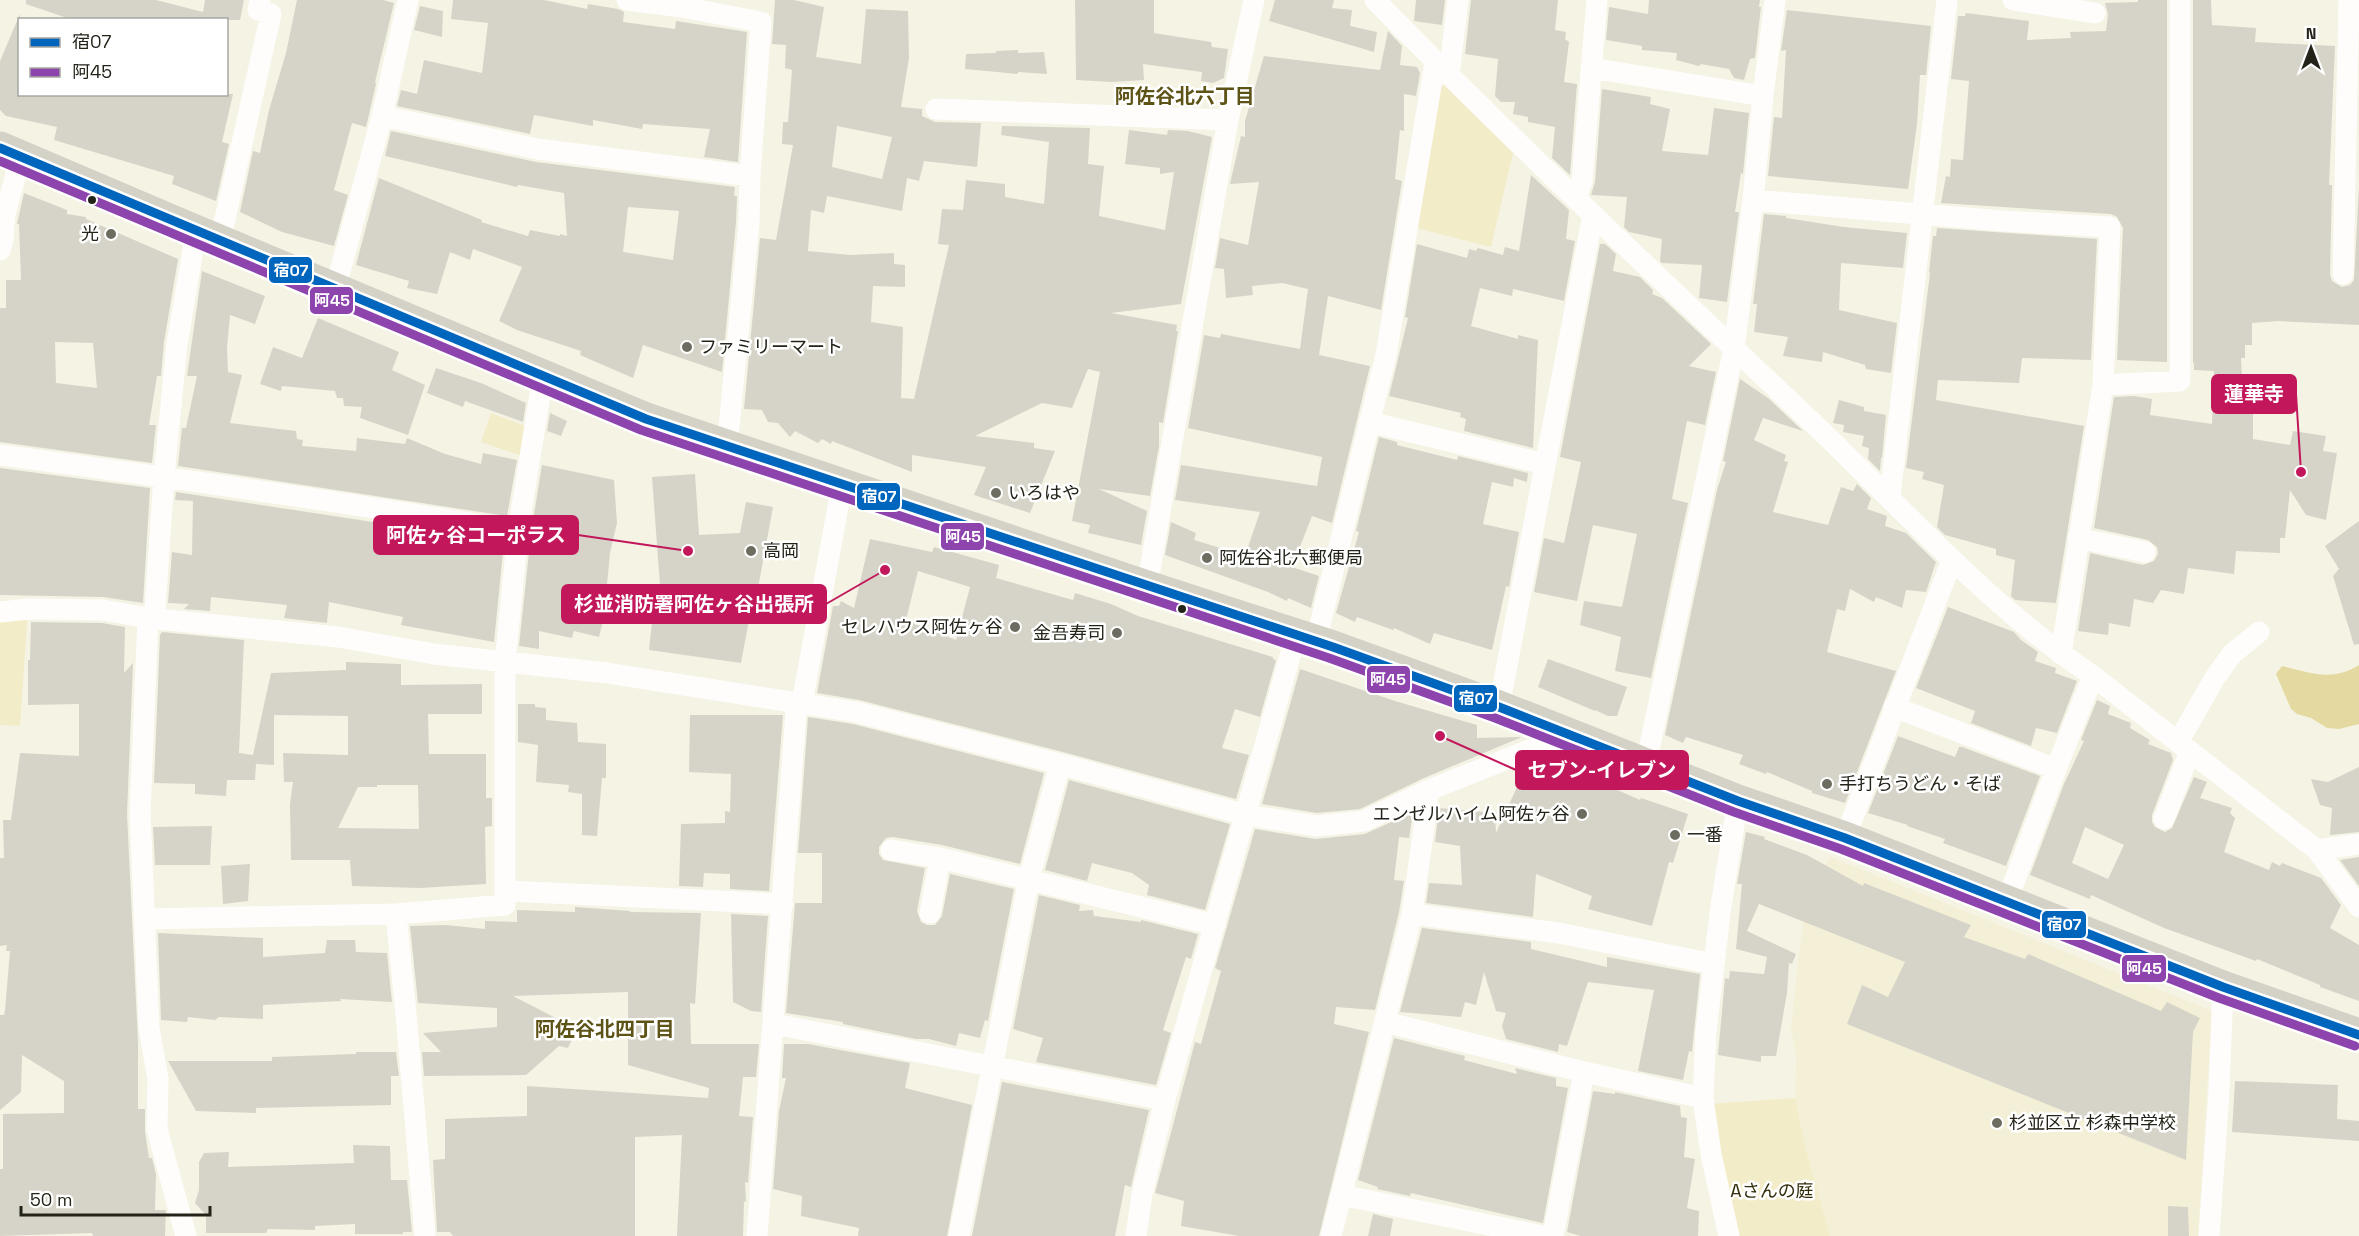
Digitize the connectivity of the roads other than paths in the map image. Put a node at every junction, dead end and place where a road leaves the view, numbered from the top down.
1 (260, 0) edge
2 (408, 0) edge
3 (627, 0) edge
4 (1254, 0) edge
5 (1375, 0) edge
6 (1458, 0) edge
7 (1597, 0) edge
8 (1775, 0) edge
9 (1947, 0) edge
10 (2013, 0) edge
11 (2180, 0) edge
12 (2349, 0) edge
13 (2095, 13) dead end
14 (1591, 68) junction
15 (1442, 69) junction
16 (1763, 96) junction
17 (936, 109) dead end
18 (382, 116) junction
19 (1228, 120) junction
20 (11, 152) edge
21 (2352, 172) edge
22 (750, 177) junction
23 (1576, 198) junction
24 (1753, 200) junction
25 (1922, 213) junction
26 (1593, 215) junction
27 (208, 237) junction
28 (0, 250) edge
29 (2343, 274) dead end
30 (335, 290) junction
31 (1734, 348) junction
32 (543, 376) junction
33 (2103, 385) junction
34 (1370, 422) junction
35 (727, 447) junction
36 (0, 455) edge
37 (1545, 464) junction
38 (164, 476) junction
39 (842, 485) junction
40 (1890, 496) junction
41 (518, 531) junction
42 (2078, 538) junction
43 (2145, 552) dead end
44 (1952, 560) junction
45 (1147, 587) junction
46 (0, 612) edge
47 (148, 618) junction
48 (2259, 632) dead end
49 (1306, 638) junction
50 (2061, 654) junction
51 (505, 663) junction
52 (2093, 676) junction
53 (800, 703) junction
54 (1499, 707) junction
55 (1894, 707) junction
56 (1567, 735) junction
57 (2184, 747) junction
58 (1060, 764) junction
59 (1646, 764) junction
60 (2056, 769) junction
61 (1429, 790) junction
62 (1738, 801) junction
63 (1246, 815) junction
64 (2164, 819) dead end
65 (1845, 838) junction
66 (2359, 844) edge
67 (891, 850) dead end
68 (2317, 850) junction
69 (940, 858) junction
70 (1029, 879) junction
71 (506, 891) junction
72 (2007, 902) junction
73 (783, 904) junction
74 (2359, 907) edge
75 (930, 913) dead end
76 (396, 914) junction
77 (1412, 914) junction
78 (144, 919) junction
79 (1215, 925) junction
80 (1714, 964) junction
81 (2223, 987) junction
82 (1385, 1022) junction
83 (774, 1024) junction
84 (2359, 1035) edge
85 (991, 1065) junction
86 (1584, 1072) junction
87 (1703, 1098) junction
88 (1165, 1100) junction
89 (1341, 1195) junction
90 (186, 1236) edge
91 (425, 1236) edge
92 (757, 1236) edge
93 (959, 1236) edge
94 (1136, 1236) edge
95 (1331, 1236) edge
96 (1543, 1236) edge
97 (1553, 1236) edge
98 (1729, 1236) edge
99 (2209, 1236) edge

1 - 27 street
2 - 18 street
3 - 22 street
4 - 19 street
5 - 15 street
6 - 15 street
7 - 14 street
8 - 16 street
9 - 25 street
10 - 13 street
11 - 33 street
12 - 21 street
14 - 16 street
14 - 23 street
15 - 23 street
15 - 34 street
16 - 24 street
17 - 19 street
18 - 22 street
18 - 30 street
19 - 45 street
20 - 27 main road
20 - 28 street
21 - 29 street
22 - 35 street
23 - 26 street
24 - 25 street
24 - 31 street
25 - 33 street
25 - 40 street
26 - 31 street
26 - 37 street
27 - 30 main road
27 - 38 street
30 - 32 main road
31 - 40 street
31 - 59 street
32 - 35 main road
32 - 41 street
33 - 42 street
34 - 37 street
34 - 49 street
35 - 39 main road
36 - 38 street
37 - 54 street
38 - 41 street
38 - 47 street
39 - 45 main road
39 - 53 street
40 - 44 street
41 - 51 street
42 - 43 street
42 - 50 street
44 - 50 street
44 - 55 street
45 - 49 main road
46 - 47 street
47 - 51 street
47 - 78 street
48 - 57 street
49 - 54 main road
49 - 63 street
50 - 52 street
51 - 53 street
51 - 71 street
52 - 57 street
52 - 60 street
53 - 58 street
53 - 73 street
54 - 56 main road
55 - 60 street
55 - 65 street
56 - 59 main road
56 - 61 street
57 - 64 street
57 - 68 street
58 - 63 street
58 - 70 street
59 - 62 main road
60 - 72 street
61 - 63 street
61 - 77 street
62 - 65 main road
62 - 80 street
63 - 79 street
65 - 72 main road
66 - 68 street
67 - 69 street
68 - 74 street
69 - 70 street
69 - 75 street
70 - 79 street
70 - 85 street
71 - 73 street
71 - 76 street
72 - 81 main road
73 - 83 street
76 - 78 street
76 - 91 street
77 - 80 street
77 - 82 street
78 - 90 street
79 - 88 street
80 - 87 street
81 - 84 main road
81 - 99 street
82 - 86 street
82 - 89 street
83 - 85 street
83 - 92 street
85 - 88 street
85 - 93 street
86 - 87 street
86 - 97 street
87 - 98 street
88 - 94 street
89 - 95 street
89 - 96 street

